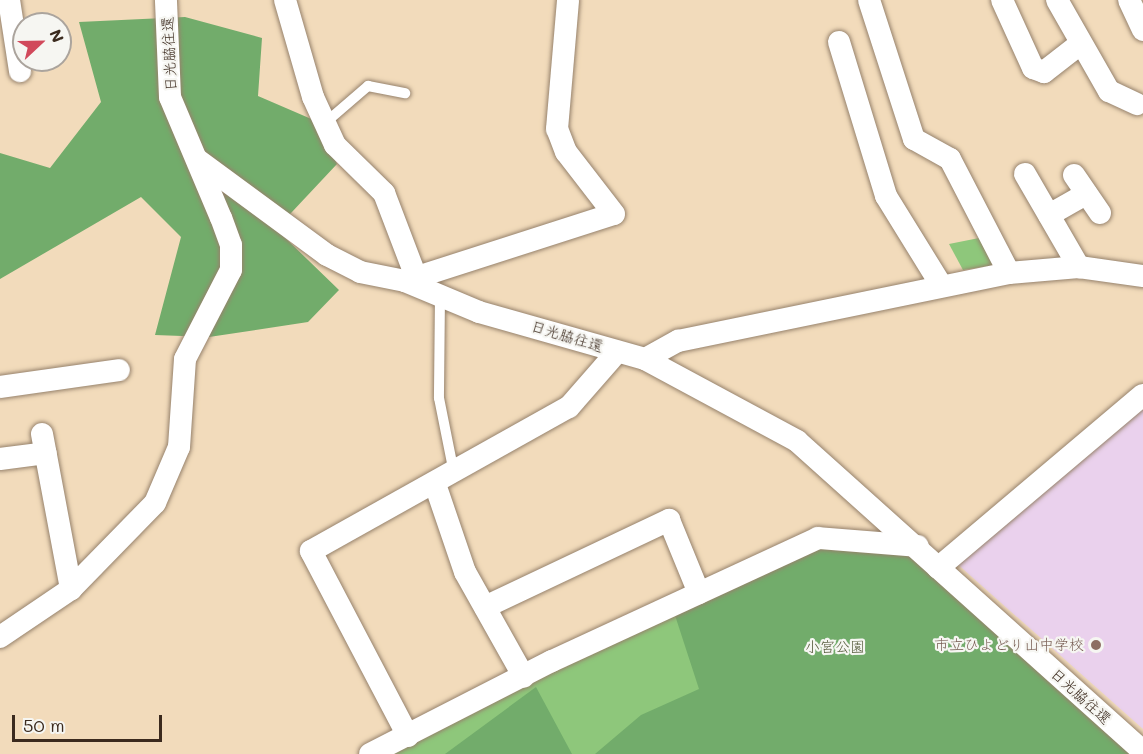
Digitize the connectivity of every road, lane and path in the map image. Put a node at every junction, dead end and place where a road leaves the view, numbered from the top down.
1 (166, 0) edge
2 (285, 0) edge
3 (568, 0) edge
4 (869, 0) edge
5 (1002, 0) edge
6 (1057, 0) edge
7 (1129, 0) edge
8 (6, 6) edge
9 (1143, 30) edge
10 (12, 33) edge
11 (839, 42) dead end
12 (1080, 44) junction
13 (405, 93) dead end
14 (1141, 104) edge
15 (325, 123) junction
16 (186, 149) junction
17 (1025, 174) dead end
18 (1100, 213) dead end
19 (1049, 215) junction
20 (1079, 267) junction
21 (1009, 273) junction
22 (1143, 276) edge
23 (410, 279) junction
24 (941, 285) junction
25 (440, 296) junction
26 (617, 352) junction
27 (645, 358) junction
28 (119, 370) dead end
29 (0, 387) edge
30 (1143, 395) edge
31 (0, 459) edge
32 (454, 473) junction
33 (435, 484) junction
34 (918, 546) junction
35 (938, 568) junction
36 (71, 589) junction
37 (699, 593) junction
38 (485, 607) junction
39 (0, 637) edge
40 (524, 677) junction
41 (408, 736) junction
42 (1143, 752) edge
43 (370, 754) edge

1 - 16 street, 日光脇往還
2 - 15 street
3 - 23 street
4 - 21 street
5 - 12 street
6 - 12 street
7 - 9 street
8 - 10 street
11 - 24 street
12 - 14 street
13 - 15 lane
15 - 23 street
16 - 23 street, 日光脇往還
16 - 36 street
17 - 19 street
18 - 19 street
19 - 20 street
20 - 21 street
20 - 22 street
21 - 24 street
23 - 25 street, 日光脇往還
24 - 27 street
25 - 26 street, 日光脇往還
25 - 32 lane
26 - 27 street, 日光脇往還
26 - 32 street
27 - 34 street, 日光脇往還
28 - 29 street
30 - 35 street
31 - 36 street
32 - 33 street
33 - 38 street
33 - 41 street
34 - 35 street, 日光脇往還
34 - 37 street
35 - 42 street, 日光脇往還
36 - 39 street
37 - 38 street
37 - 40 street
38 - 40 street
40 - 41 street
41 - 43 street

